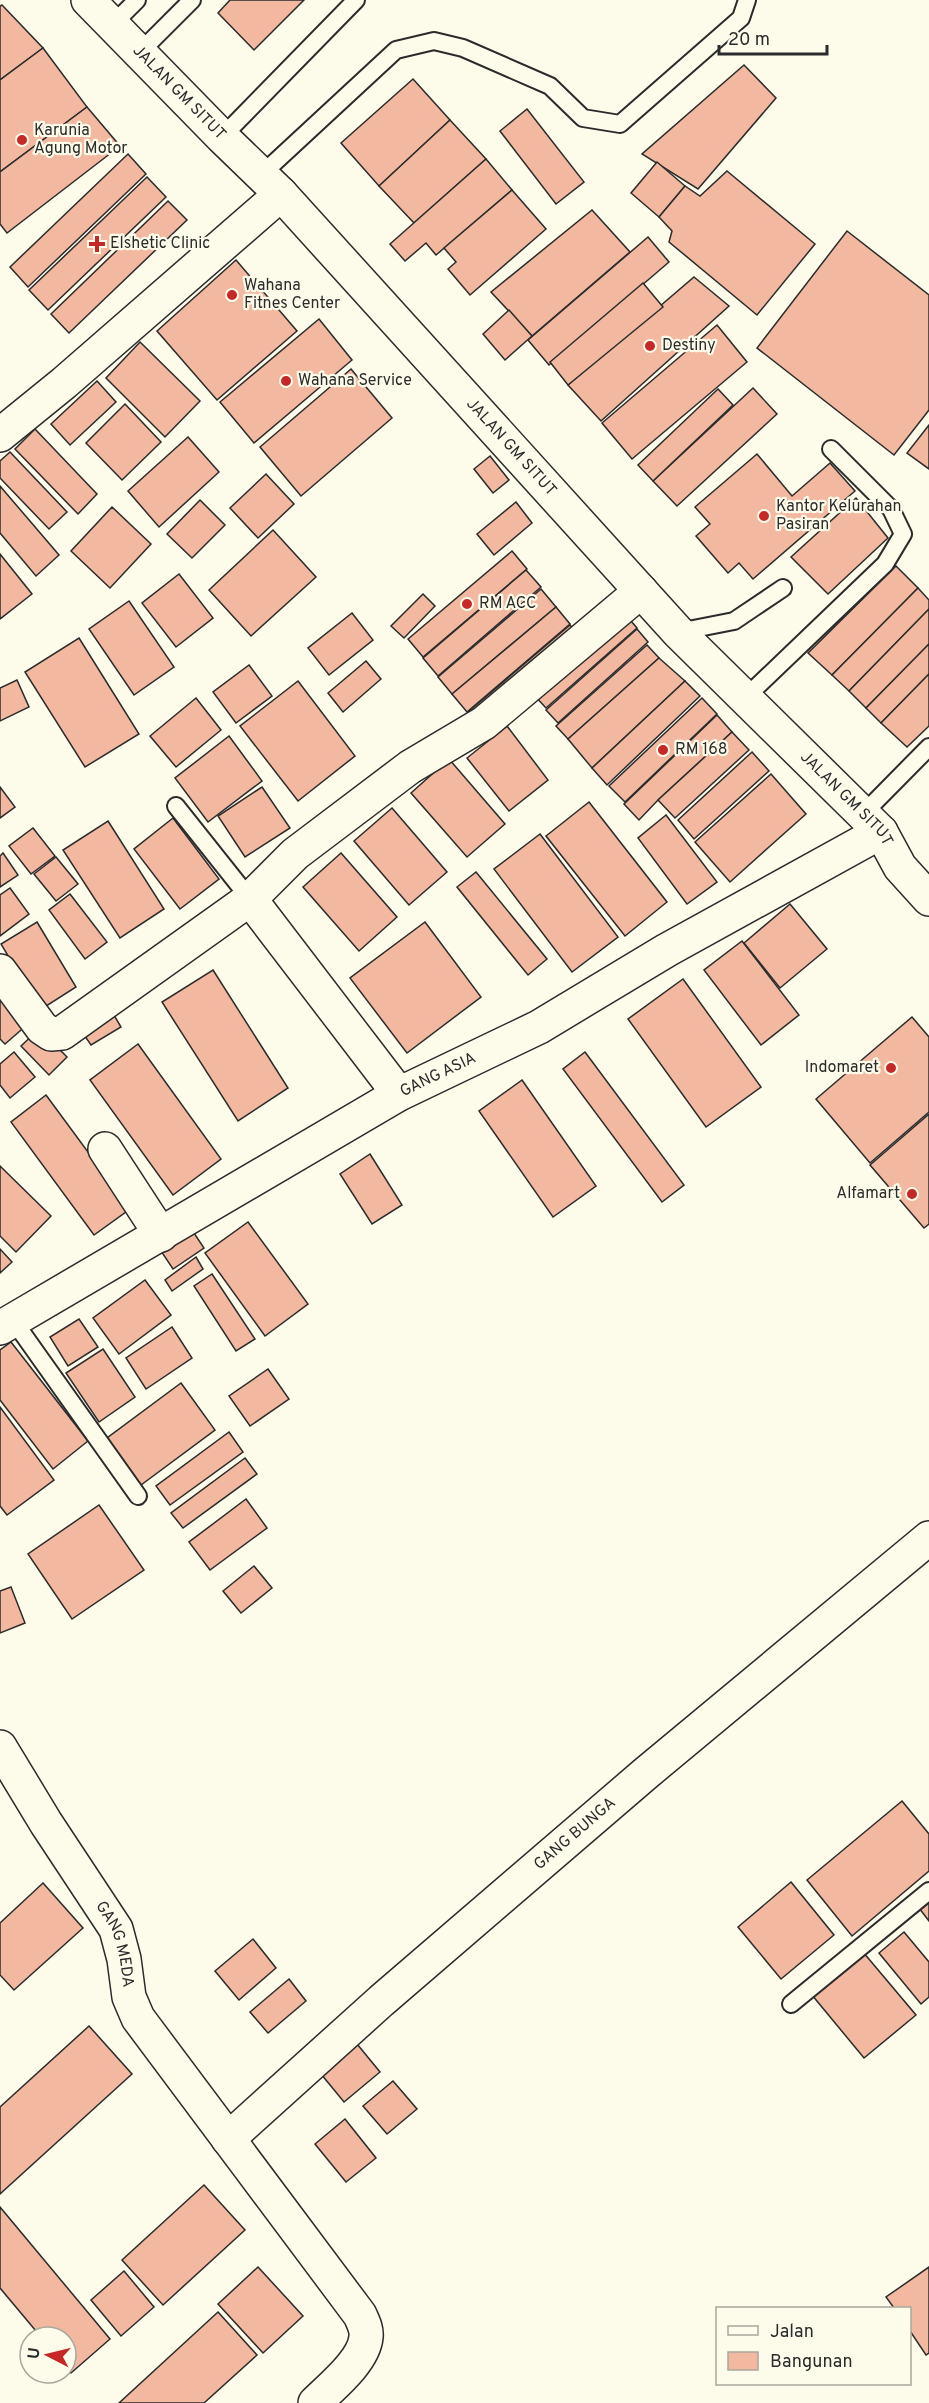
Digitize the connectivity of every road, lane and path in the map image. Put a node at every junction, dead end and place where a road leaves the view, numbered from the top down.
1 (88, 0) edge
2 (137, 0) edge
3 (192, 0) edge
4 (356, 0) edge
5 (747, 0) edge
6 (112, 25) junction
7 (140, 52) junction
8 (222, 137) junction
9 (271, 185) junction
10 (0, 435) edge
11 (831, 449) dead end
12 (783, 588) dead end
13 (641, 591) junction
14 (678, 632) junction
15 (745, 698) junction
16 (929, 747) edge
17 (176, 806) dead end
18 (872, 823) junction
19 (250, 899) junction
20 (929, 899) edge
21 (0, 972) edge
22 (399, 1094) junction
23 (105, 1149) dead end
24 (160, 1235) junction
25 (7, 1324) edge
26 (138, 1496) dead end
27 (929, 1538) edge
28 (0, 1747) edge
29 (929, 1891) edge
30 (791, 2004) dead end
31 (228, 2139) junction
32 (315, 2403) edge

1 - 6 street, JALAN GM SITUT
2 - 6 lane
3 - 7 lane
4 - 8 lane
5 - 9 lane
6 - 7 street, JALAN GM SITUT
7 - 8 street, JALAN GM SITUT
8 - 9 street, JALAN GM SITUT
9 - 10 street
9 - 13 street, JALAN GM SITUT
11 - 15 lane
12 - 14 lane
13 - 14 street, JALAN GM SITUT
13 - 19 street
14 - 15 street, JALAN GM SITUT
15 - 18 street, JALAN GM SITUT
16 - 18 lane
17 - 19 lane
18 - 20 street, JALAN GM SITUT
18 - 22 street, GANG ASIA
19 - 21 street
19 - 22 street
22 - 24 street, GANG ASIA
23 - 24 street
24 - 25 street, GANG ASIA
25 - 26 lane
27 - 31 street, GANG BUNGA
28 - 31 street, GANG MEDA
29 - 30 lane
31 - 32 street, GANG MEDA

